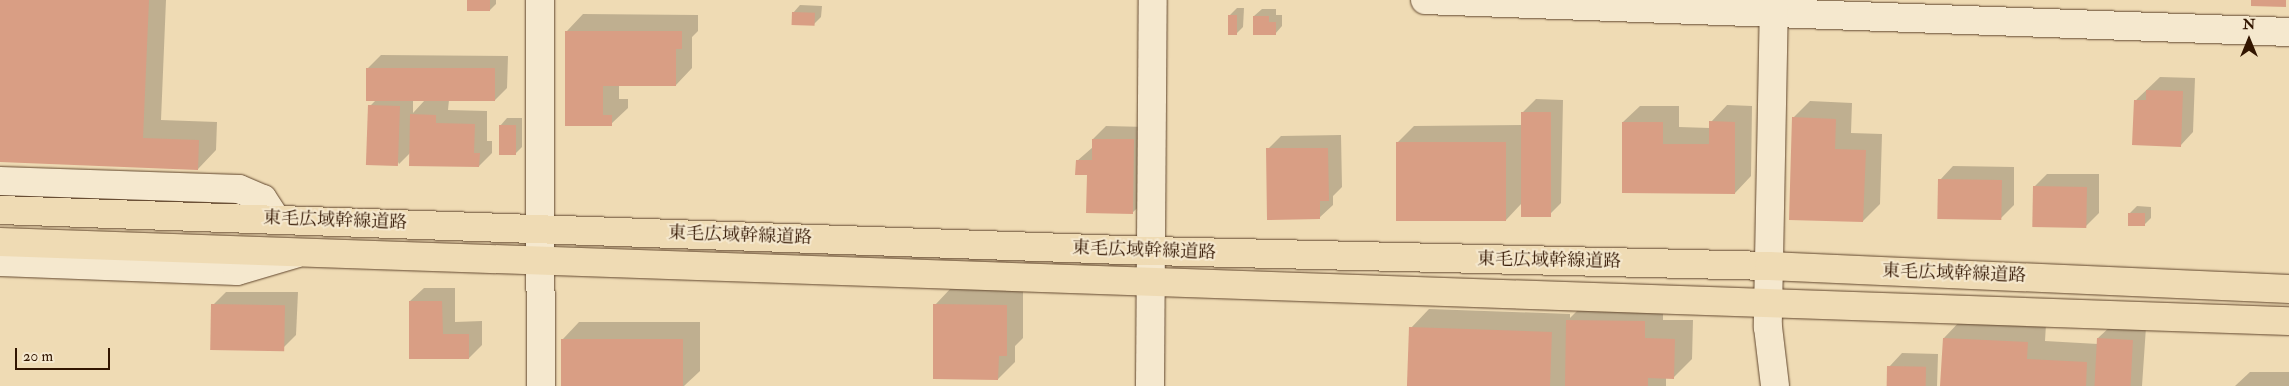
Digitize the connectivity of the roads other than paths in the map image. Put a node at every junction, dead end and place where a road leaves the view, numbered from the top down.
1 (540, 0) edge
2 (1152, 0) edge
3 (1425, 0) edge
4 (1774, 7) edge
5 (2289, 32) edge
6 (0, 181) edge
7 (0, 210) edge
8 (276, 219) junction
9 (541, 228) junction
10 (0, 242) edge
11 (1152, 251) junction
12 (301, 252) junction
13 (541, 259) junction
14 (0, 262) edge
15 (1769, 266) junction
16 (1151, 283) junction
17 (2289, 289) edge
18 (1768, 302) junction
19 (2289, 321) edge
20 (541, 386) edge
21 (1150, 386) edge
22 (1775, 386) edge

1 - 9 street
2 - 11 street
3 - 4 street
4 - 5 street
4 - 15 street
6 - 8 street
7 - 8 highway, 東毛広域幹線道路
8 - 9 highway, 東毛広域幹線道路
9 - 11 highway, 東毛広域幹線道路
9 - 13 street
10 - 12 highway, 東毛広域幹線道路
11 - 15 highway, 東毛広域幹線道路
11 - 16 street
12 - 13 highway, 東毛広域幹線道路
12 - 14 street
13 - 16 highway, 東毛広域幹線道路
13 - 20 street
15 - 17 highway, 東毛広域幹線道路
15 - 18 street
16 - 18 highway, 東毛広域幹線道路
16 - 21 street
18 - 19 highway, 東毛広域幹線道路
18 - 22 street

